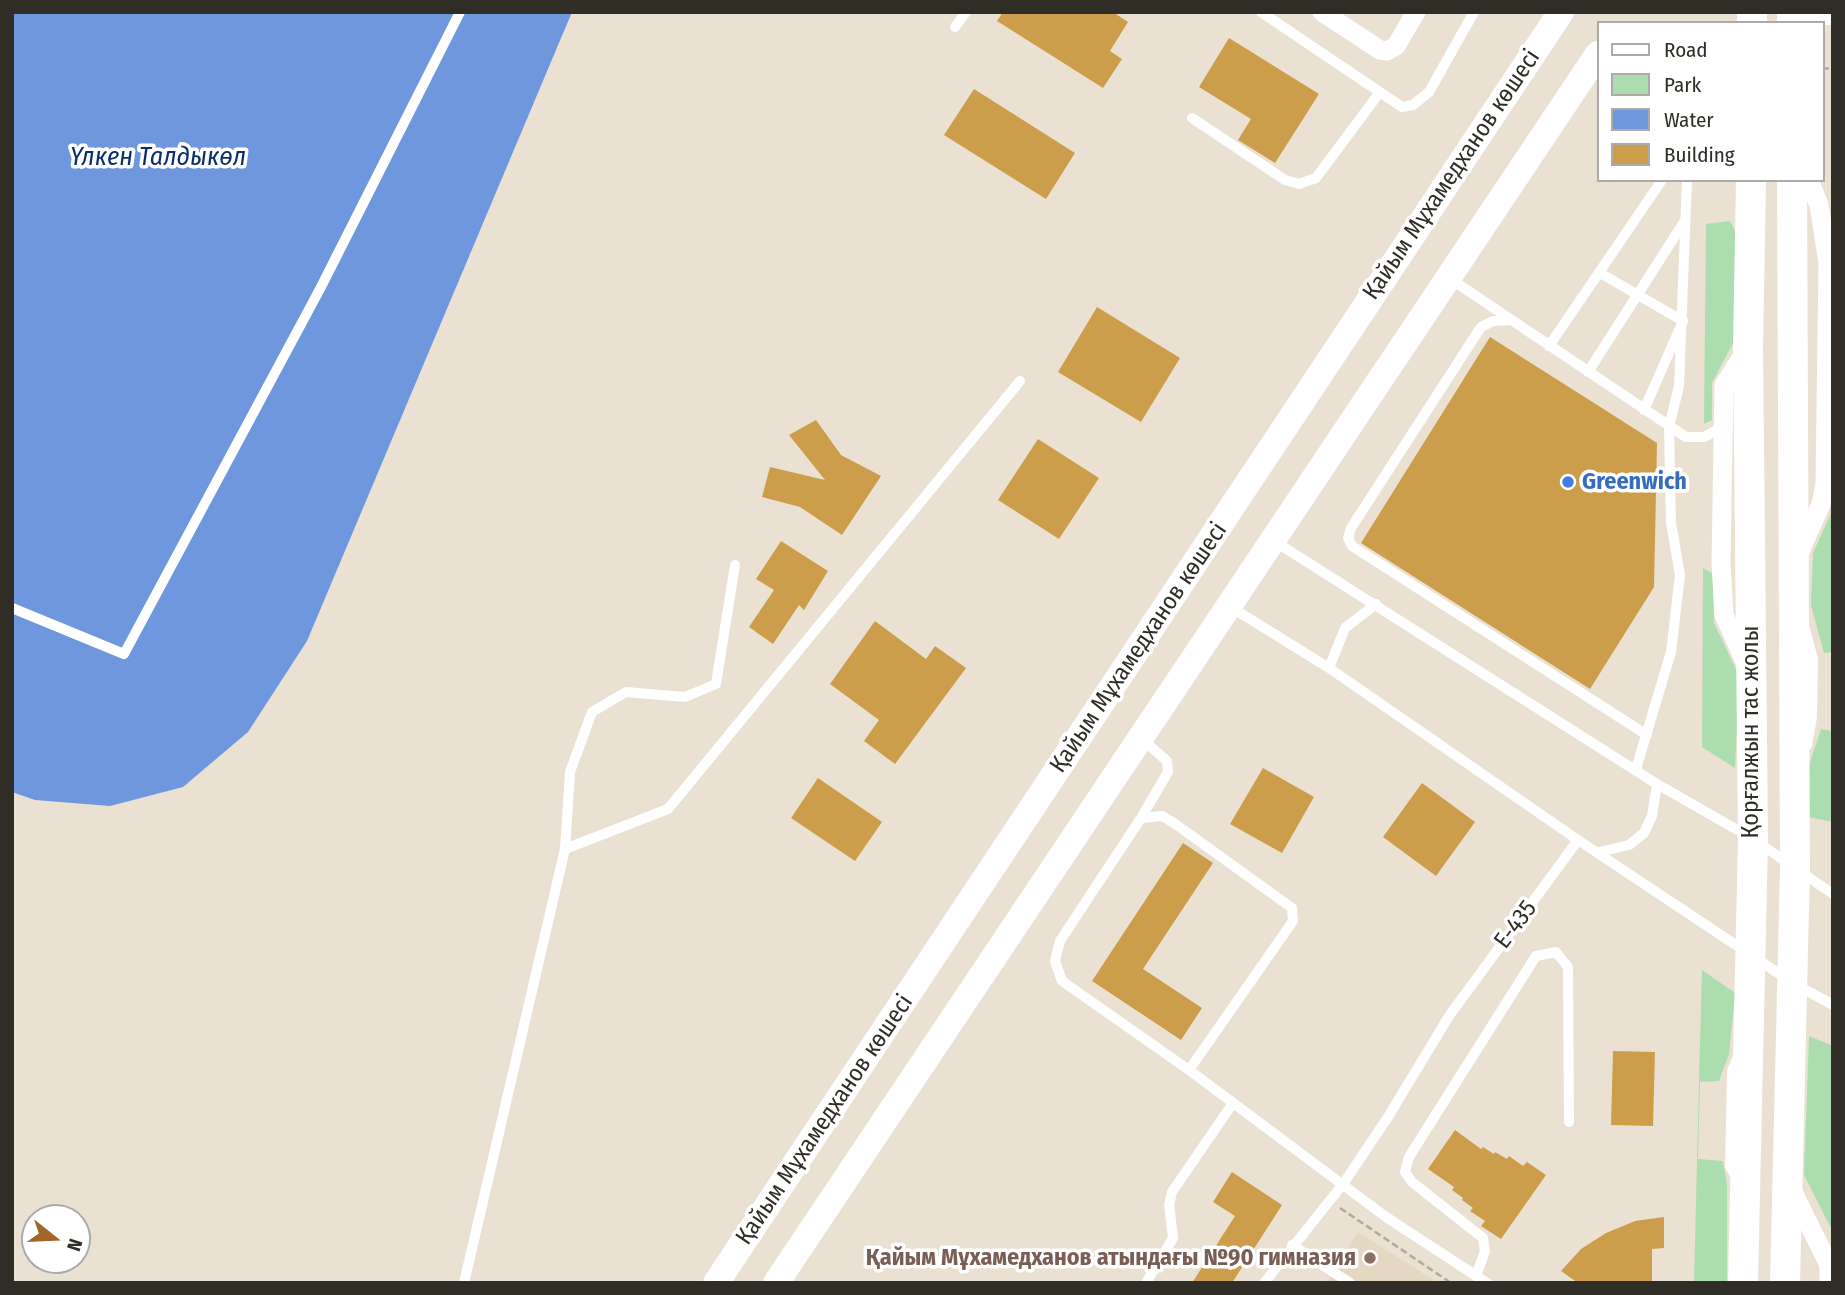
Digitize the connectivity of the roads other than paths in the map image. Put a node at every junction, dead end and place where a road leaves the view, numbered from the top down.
1 (460, 12) edge
2 (966, 12) edge
3 (1261, 12) edge
4 (1322, 12) edge
5 (1416, 12) edge
6 (1474, 12) edge
7 (1560, 12) edge
8 (1833, 15) edge
9 (1787, 19) edge
10 (955, 27) dead end
11 (1596, 57) edge
12 (1380, 92) junction
13 (1192, 118) dead end
14 (1661, 182) edge
15 (1687, 182) edge
16 (1751, 182) edge
17 (1792, 182) edge
18 (1810, 182) edge
19 (1685, 220) junction
20 (1600, 273) junction
21 (1448, 278) junction
22 (1636, 294) junction
23 (1512, 320) junction
24 (1683, 321) junction
25 (1549, 345) junction
26 (1748, 347) junction
27 (1588, 372) junction
28 (1020, 381) dead end
29 (1644, 410) junction
30 (1724, 426) junction
31 (1669, 427) junction
32 (1272, 540) junction
33 (735, 565) dead end
34 (1793, 566) junction
35 (1376, 604) junction
36 (1228, 606) junction
37 (12, 608) edge
38 (1329, 668) junction
39 (1751, 676) junction
40 (1647, 735) junction
41 (1140, 737) junction
42 (1636, 769) junction
43 (1657, 783) junction
44 (1141, 818) junction
45 (1753, 839) junction
46 (1578, 840) junction
47 (565, 849) junction
48 (1599, 852) junction
49 (1795, 868) junction
50 (1833, 894) edge
51 (1750, 955) junction
52 (1793, 983) junction
53 (1833, 1005) edge
54 (1189, 1070) junction
55 (1233, 1103) junction
56 (1569, 1122) dead end
57 (1343, 1184) junction
58 (1789, 1185) junction
59 (1292, 1245) junction
60 (1476, 1276) junction
61 (464, 1283) edge
62 (716, 1283) edge
63 (776, 1283) edge
64 (1146, 1283) edge
65 (1264, 1283) edge
66 (1350, 1283) edge
67 (1486, 1283) edge
68 (1743, 1283) edge
69 (1785, 1283) edge
70 (1829, 1283) edge

1 - 37 lane
2 - 10 lane
3 - 12 lane
4 - 5 street
6 - 12 lane
7 - 62 main road, Қайым Мұхамедханов көшесі
8 - 9 street
11 - 21 main road, Қайым Мұхамедханов көшесі
12 - 13 lane
14 - 20 lane
15 - 19 lane
16 - 26 main road, Қорғалжын тас жолы
17 - 34 main road, Қорғалжын тас жолы
18 - 34 street
19 - 22 lane
19 - 24 lane
20 - 22 lane
20 - 25 lane
21 - 23 lane
21 - 32 main road, Қайым Мұхамедханов көшесі
22 - 24 lane
22 - 27 lane
23 - 25 lane
23 - 40 lane
24 - 29 lane
24 - 31 lane
25 - 27 lane
26 - 30 street
26 - 39 main road, Қорғалжын тас жолы
27 - 29 lane
28 - 47 lane
29 - 31 lane
30 - 31 lane
30 - 39 street
31 - 40 lane
32 - 35 lane
32 - 36 main road, Қайым Мұхамедханов көшесі
33 - 47 lane
34 - 49 main road, Қорғалжын тас жолы
35 - 38 lane
35 - 42 lane
36 - 38 lane
36 - 41 main road, Қайым Мұхамедханов көшесі
38 - 46 lane
39 - 45 main road, Қорғалжын тас жолы
40 - 42 lane
41 - 44 lane
41 - 63 main road, Қайым Мұхамедханов көшесі
42 - 43 lane
43 - 45 lane
43 - 48 lane
44 - 54 lane
44 - 54 lane
45 - 49 lane
45 - 51 main road, Қорғалжын тас жолы
46 - 48 lane
46 - 57 lane, Е-435
47 - 61 lane
48 - 51 lane
49 - 50 lane
49 - 52 main road, Қорғалжын тас жолы
51 - 52 lane
51 - 68 main road, Қорғалжын тас жолы
52 - 53 lane
52 - 58 main road, Қорғалжын тас жолы
54 - 55 lane
55 - 57 lane
55 - 64 lane
56 - 60 lane
57 - 59 lane, Е-435
57 - 60 lane
58 - 69 main road, Қорғалжын тас жолы
58 - 70 street
59 - 65 lane, Е-435
59 - 66 lane
60 - 67 lane

